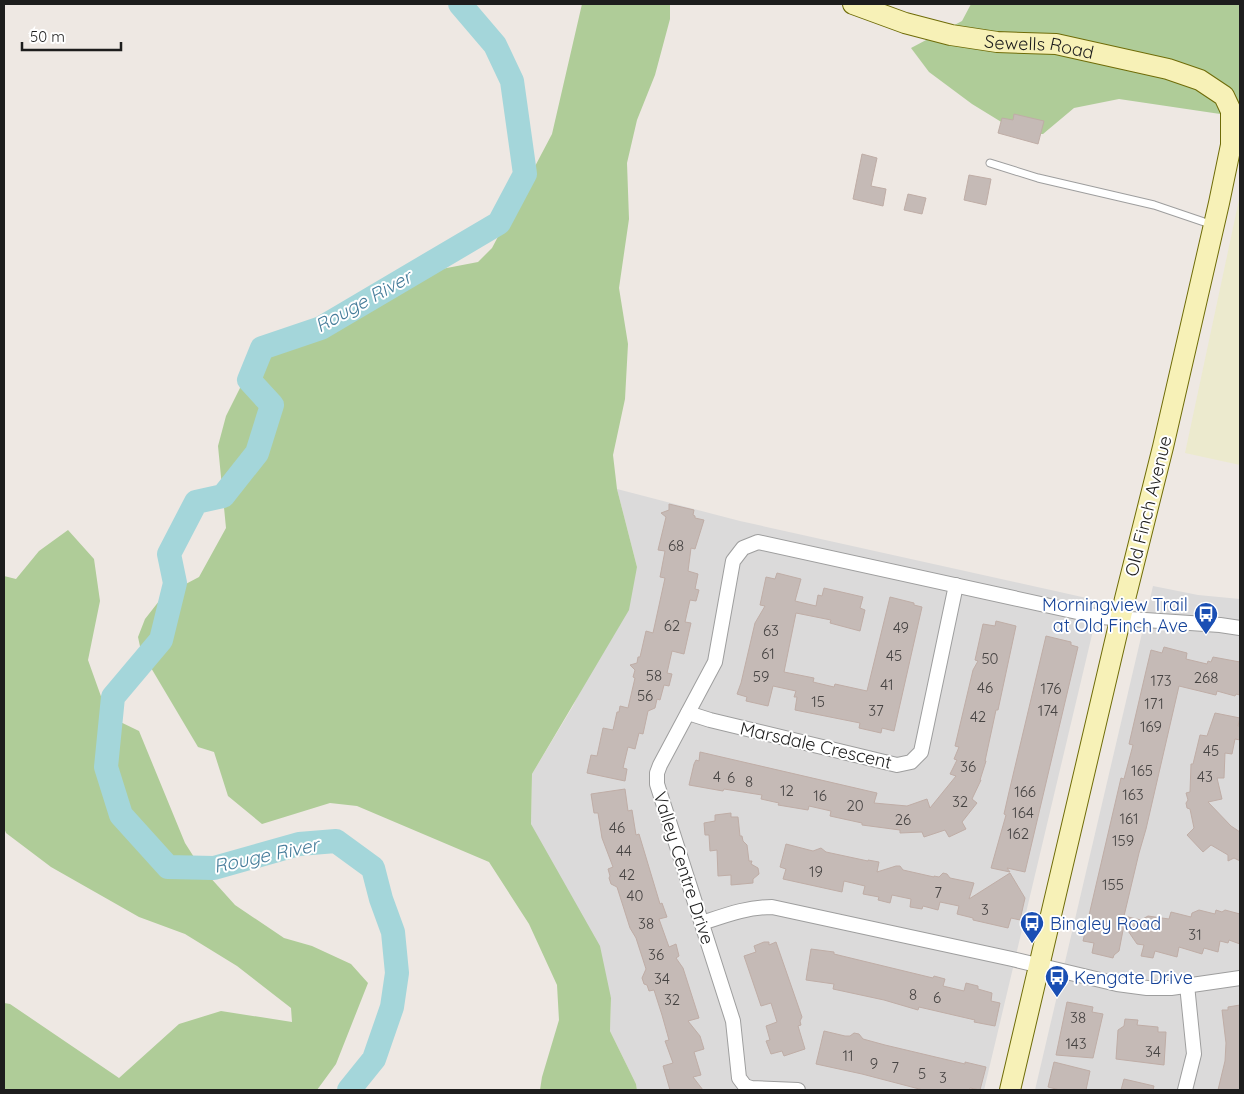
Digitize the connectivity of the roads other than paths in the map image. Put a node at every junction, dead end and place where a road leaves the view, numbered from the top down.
1 (852, 4) edge
2 (1224, 96) joint
3 (990, 163) dead end
4 (1214, 225) junction
5 (956, 586) junction
6 (1121, 617) junction
7 (1240, 628) edge
8 (688, 713) junction
9 (702, 923) junction
10 (1040, 966) junction
11 (1240, 978) edge
12 (1187, 985) junction
13 (798, 1090) edge
14 (1010, 1090) edge
15 (1185, 1090) edge

1 - 2 street, Sewells Road
2 - 4 street, Old Finch Avenue
3 - 4 lane
4 - 6 street, Old Finch Avenue
5 - 6 street, Valley Centre Drive
5 - 8 street, Valley Centre Drive
5 - 8 street, Marsdale Crescent
6 - 7 street, Valley Centre Drive
6 - 10 street, Old Finch Avenue
8 - 9 street, Valley Centre Drive
9 - 10 street
9 - 13 street, Valley Centre Drive
10 - 12 street
10 - 14 street, Old Finch Avenue
11 - 12 street
12 - 15 street

